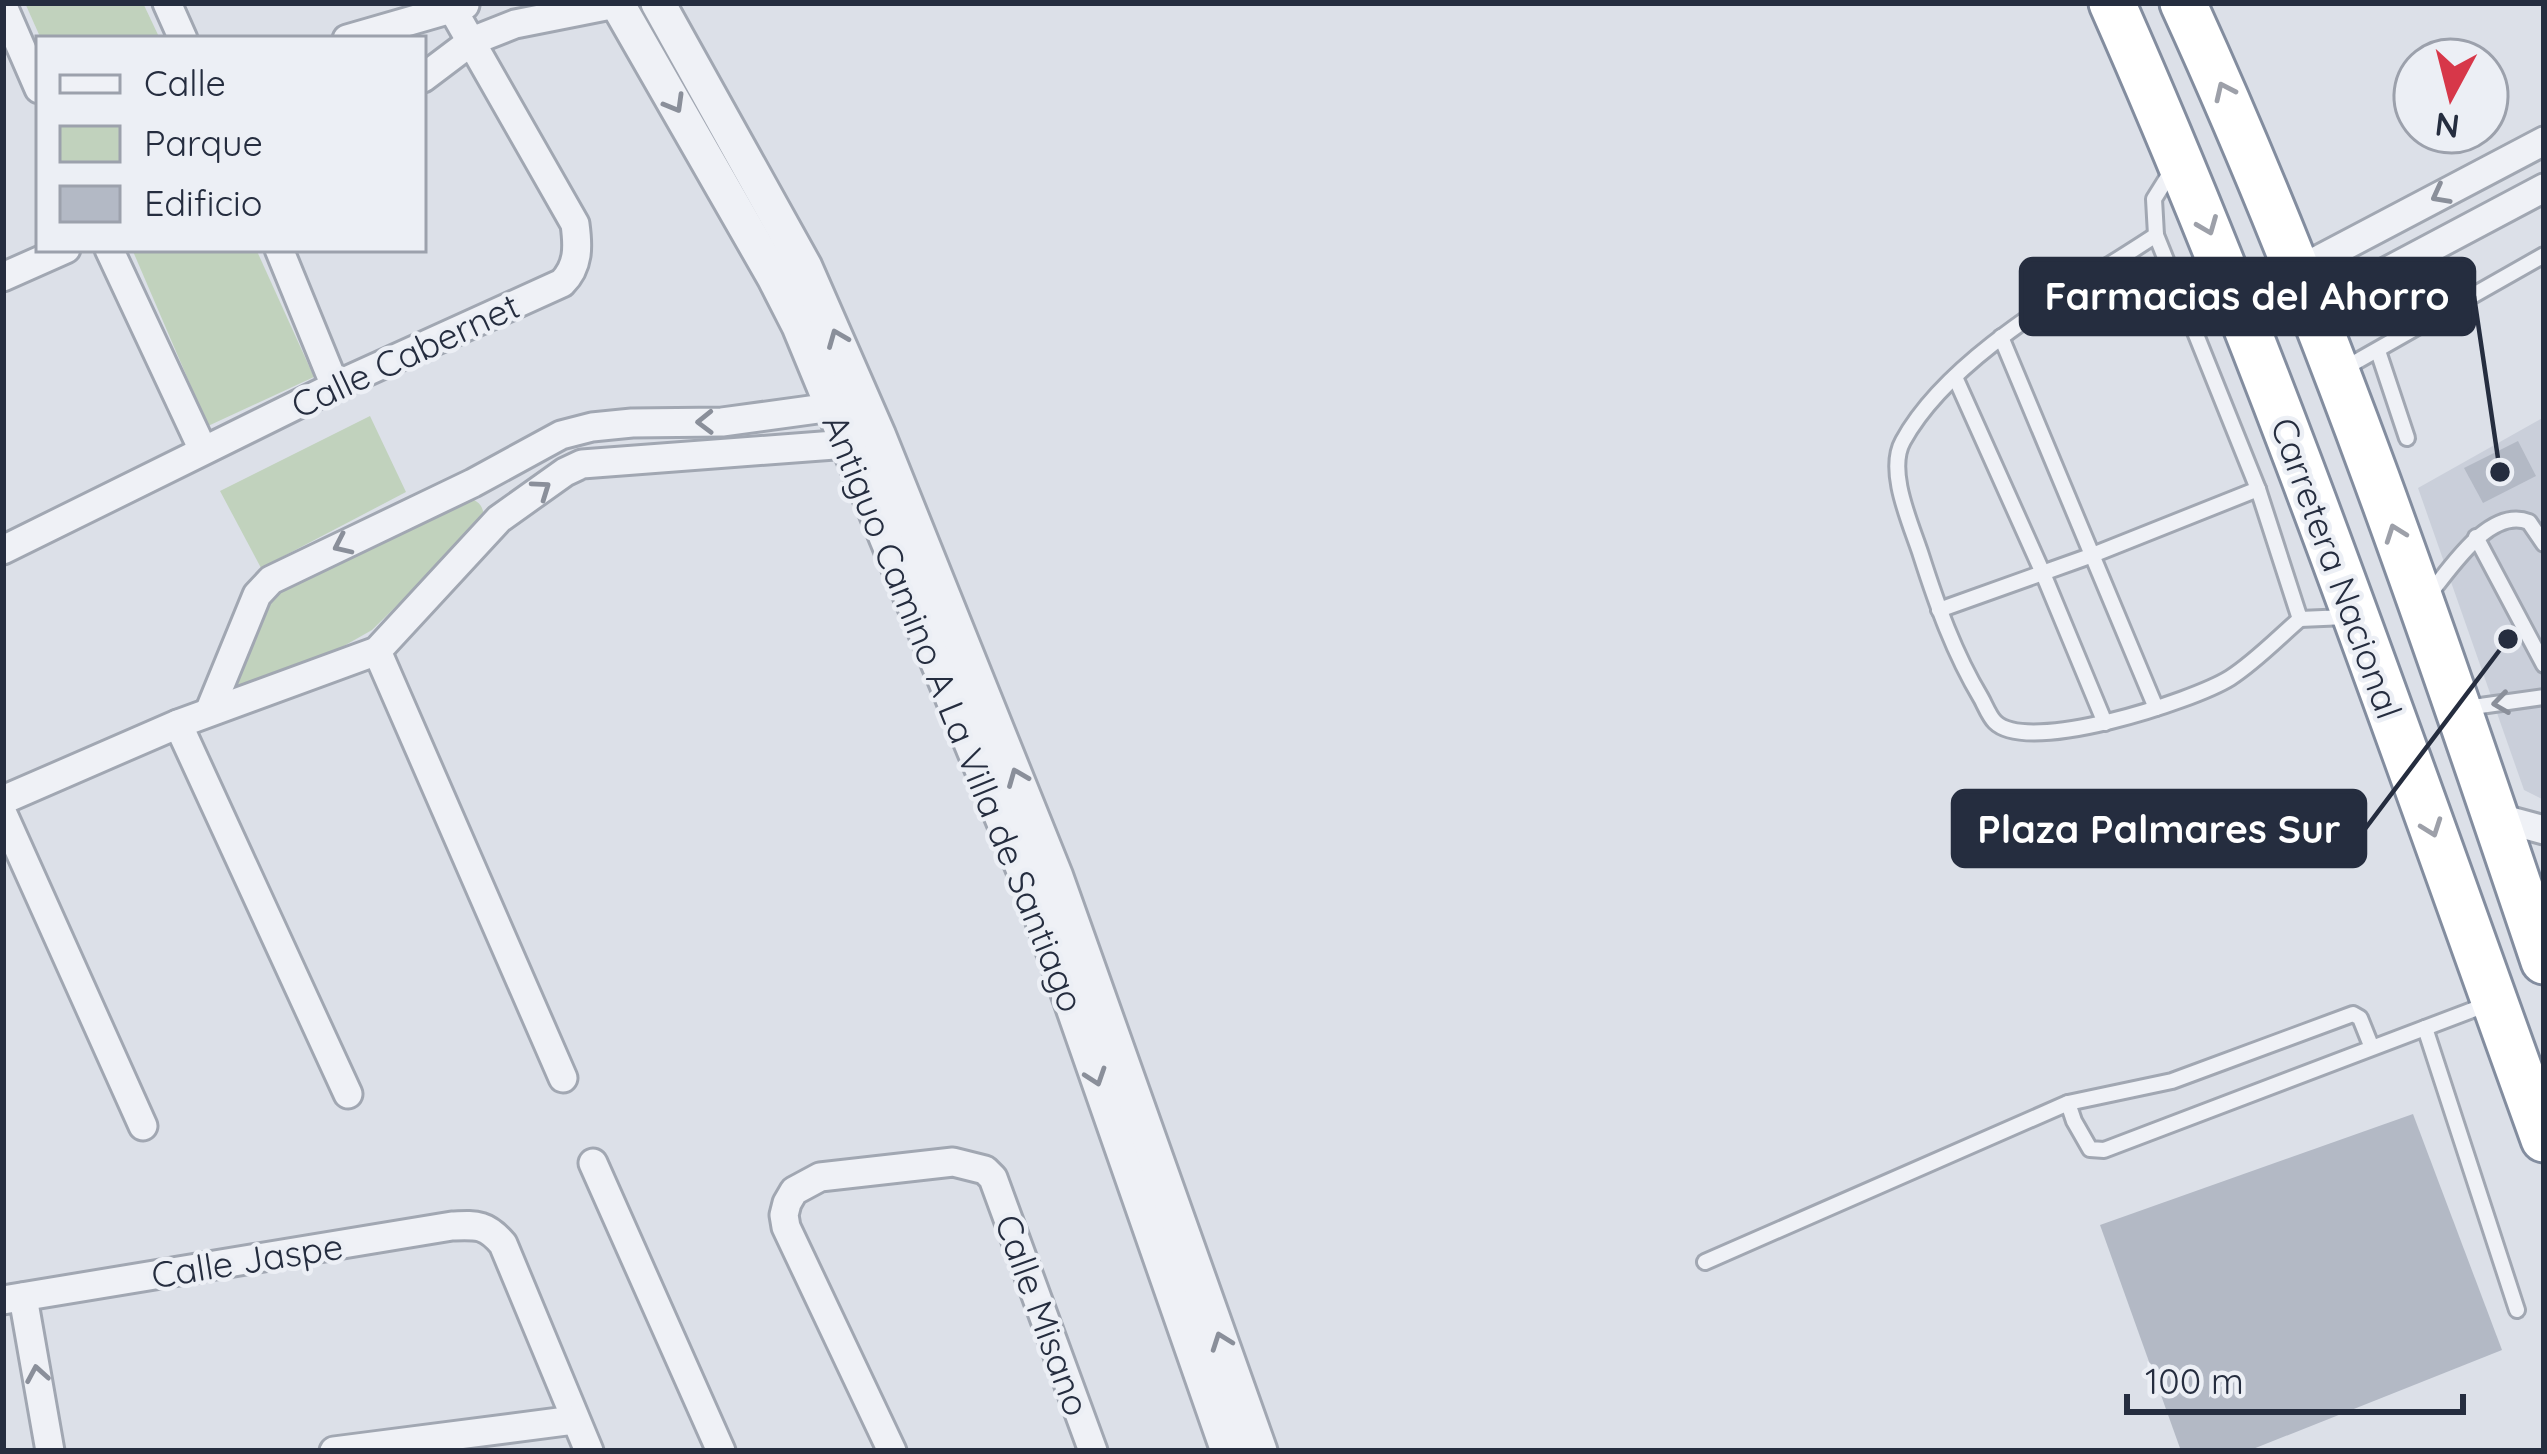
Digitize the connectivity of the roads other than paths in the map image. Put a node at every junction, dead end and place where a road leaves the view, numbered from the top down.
1 (167, 3) edge
2 (658, 3) edge
3 (2112, 3) edge
4 (2183, 3) edge
5 (618, 4) edge
6 (457, 5) edge
7 (3, 6) edge
8 (566, 8) edge
9 (530, 12) edge
10 (182, 36) edge
11 (356, 36) edge
12 (472, 41) junction
13 (426, 76) edge
14 (36, 82) edge
15 (2544, 141) edge
16 (2180, 158) junction
17 (2544, 188) edge
18 (2156, 235) junction
19 (59, 252) edge
20 (110, 252) edge
21 (280, 252) edge
22 (2544, 255) edge
23 (3, 277) edge
24 (2305, 291) junction
25 (2001, 338) junction
26 (2378, 351) junction
27 (2336, 373) junction
28 (1955, 377) junction
29 (335, 386) junction
30 (847, 402) junction
31 (2407, 438) dead end
32 (863, 439) junction
33 (202, 450) junction
34 (473, 483) junction
35 (2258, 489) junction
36 (499, 519) junction
37 (2476, 537) junction
38 (2544, 544) edge
39 (3, 550) edge
40 (2090, 556) junction
41 (2042, 571) junction
42 (2421, 604) junction
43 (1939, 610) junction
44 (2355, 617) junction
45 (2300, 619) junction
46 (376, 651) junction
47 (2544, 665) edge
48 (2544, 698) edge
49 (2156, 708) junction
50 (2458, 709) junction
51 (209, 712) junction
52 (2105, 723) junction
53 (178, 724) junction
54 (3, 800) edge
55 (3, 814) edge
56 (2496, 818) junction
57 (2544, 830) edge
58 (2544, 961) edge
59 (2494, 1002) junction
60 (2425, 1028) junction
61 (2372, 1048) junction
62 (563, 1078) dead end
63 (348, 1094) dead end
64 (2068, 1103) junction
65 (143, 1126) dead end
66 (2544, 1139) edge
67 (593, 1163) dead end
68 (1705, 1262) dead end
69 (13, 1299) edge
70 (2517, 1310) dead end
71 (574, 1420) junction
72 (50, 1451) edge
73 (334, 1451) edge
74 (589, 1451) edge
75 (722, 1451) edge
76 (892, 1451) edge
77 (1093, 1451) edge
78 (1228, 1451) edge
79 (1261, 1451) edge

1 - 10 street
30 -> 2 street
3 - 16 highway, Carretera Nacional
24 -> 4 highway, Carretera Nacional
5 - 8 street
5 -> 30 street, Antiguo Camino A La Villa de Santiago
6 - 11 street
6 - 12 street
7 - 14 street
8 - 9 street
9 - 12 street
12 - 13 street
12 - 29 street, Calle Cabernet
15 -> 24 street
16 - 18 lane
16 -> 44 highway, Carretera Nacional
17 - 24 street
18 - 25 lane
18 - 35 lane
19 - 23 street
20 - 33 street
21 - 29 street
22 - 26 lane
24 - 27 highway, Carretera Nacional
25 - 28 lane
25 - 40 lane
26 - 27 lane
26 - 31 lane
42 -> 27 highway, Carretera Nacional
28 - 41 lane
28 - 43 lane
29 - 33 street, Calle Cabernet
30 - 32 street, Antiguo Camino A La Villa de Santiago
30 -> 34 street
36 -> 32 street
32 -> 78 street, Antiguo Camino A La Villa de Santiago
79 -> 32 street
33 - 39 street, Calle Cabernet
34 - 36 street
34 -> 51 street
35 - 40 lane
35 - 45 lane
36 - 46 street
37 - 38 lane
37 - 42 lane
37 - 47 lane
40 - 41 lane
40 - 49 lane
41 - 43 lane
41 - 52 lane
42 - 50 highway, Carretera Nacional
43 - 52 lane
44 - 45 lane
44 -> 59 highway, Carretera Nacional
45 - 49 lane
46 - 51 street
46 - 62 street
48 -> 50 lane
49 - 52 lane
50 - 56 highway, Carretera Nacional
51 - 53 street
53 - 54 street
53 - 63 street
55 - 65 street
56 - 57 street
56 - 58 highway, Carretera Nacional
59 - 60 lane
59 - 66 highway, Carretera Nacional
60 - 61 lane
60 - 70 lane
61 - 64 lane
61 - 64 lane
64 - 68 lane
67 - 75 street
69 - 71 street, Calle Jaspe
72 -> 69 street
71 - 73 street
71 - 74 street
76 - 77 street, Calle Misano

